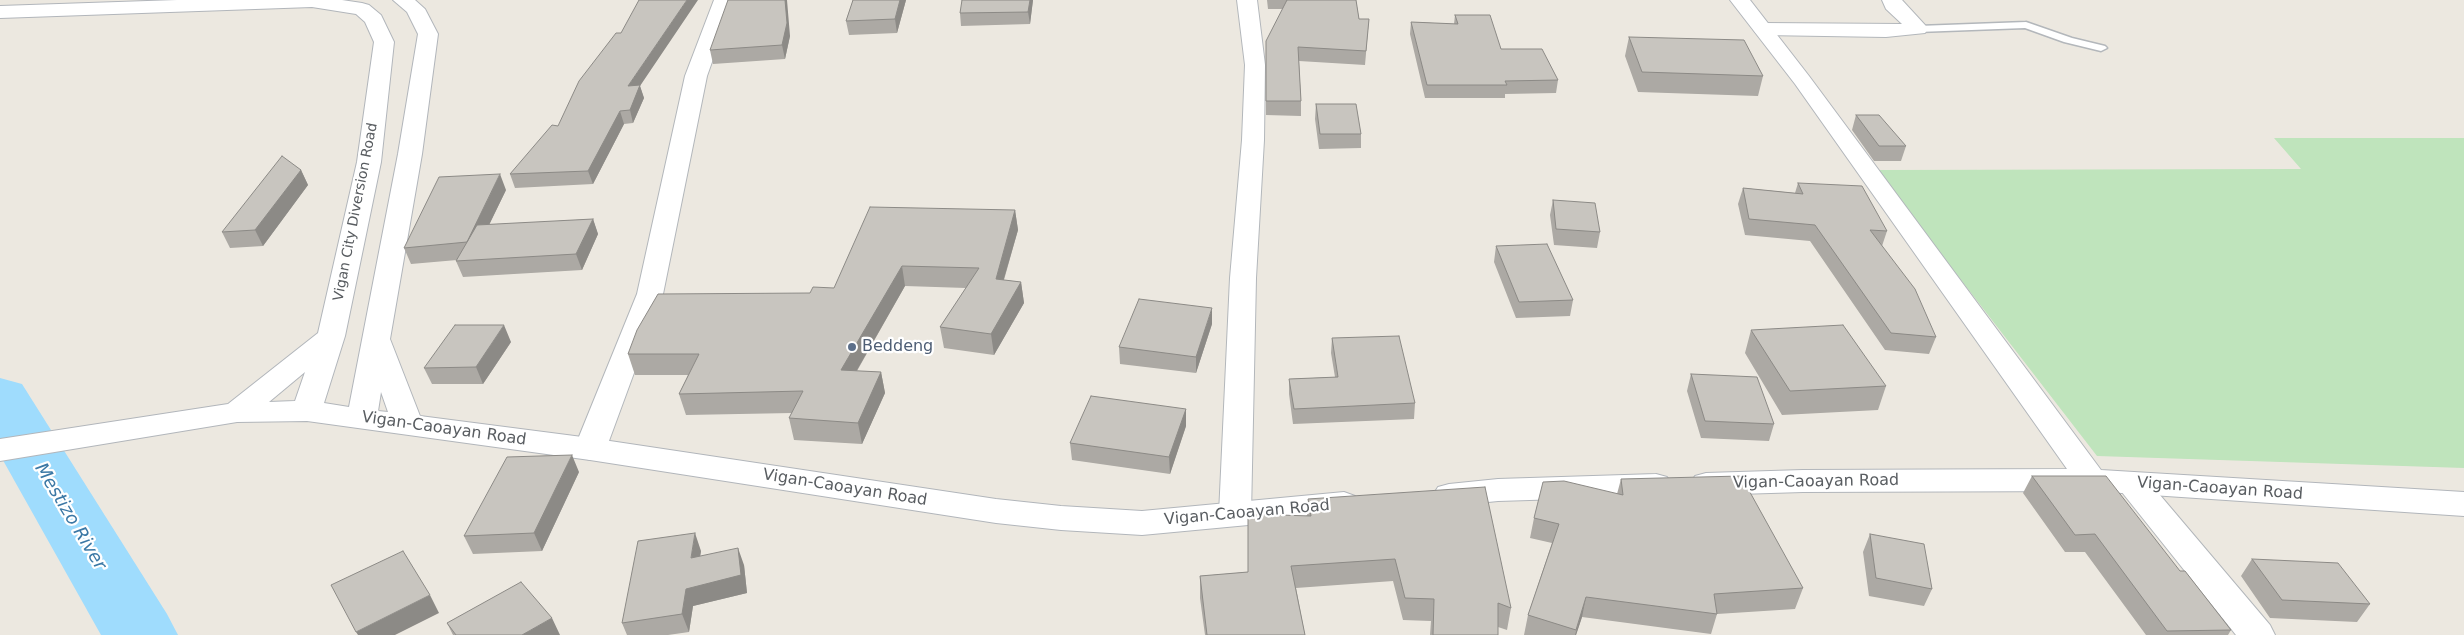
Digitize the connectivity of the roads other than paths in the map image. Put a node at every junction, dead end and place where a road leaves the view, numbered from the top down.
1 (403, 0) edge
2 (724, 0) edge
3 (1247, 0) edge
4 (1740, 0) edge
5 (1892, 0) edge
6 (0, 12) edge
7 (1918, 29) junction
8 (1763, 30) junction
9 (2101, 48) dead end
10 (332, 336) junction
11 (376, 339) junction
12 (307, 412) junction
13 (227, 413) junction
14 (362, 417) junction
15 (408, 424) junction
16 (590, 449) junction
17 (0, 450) edge
18 (2092, 480) junction
19 (2132, 483) junction
20 (1421, 497) edge
21 (1373, 502) edge
22 (2464, 504) edge
23 (1235, 514) junction
24 (2257, 635) edge

1 - 11 main road
2 - 16 main road
3 - 23 main road
4 - 8 main road
5 - 7 main road
6 - 10 main road, Vigan City Diversion Road
7 - 8 main road
7 - 9 lane
8 - 18 main road
10 - 12 main road, Vigan City Diversion Road
10 - 13 main road
11 - 14 main road
11 - 15 main road
12 - 13 main road, Vigan-Caoayan Road
12 - 14 main road, Vigan-Caoayan Road
13 - 17 main road, Vigan-Caoayan Road
14 - 15 main road, Vigan-Caoayan Road
15 - 16 main road, Vigan-Caoayan Road
16 - 23 main road, Vigan-Caoayan Road
18 - 19 main road, Vigan-Caoayan Road
18 - 20 main road, Vigan-Caoayan Road
19 - 22 main road, Vigan-Caoayan Road
19 - 24 main road
21 - 23 main road, Vigan-Caoayan Road

